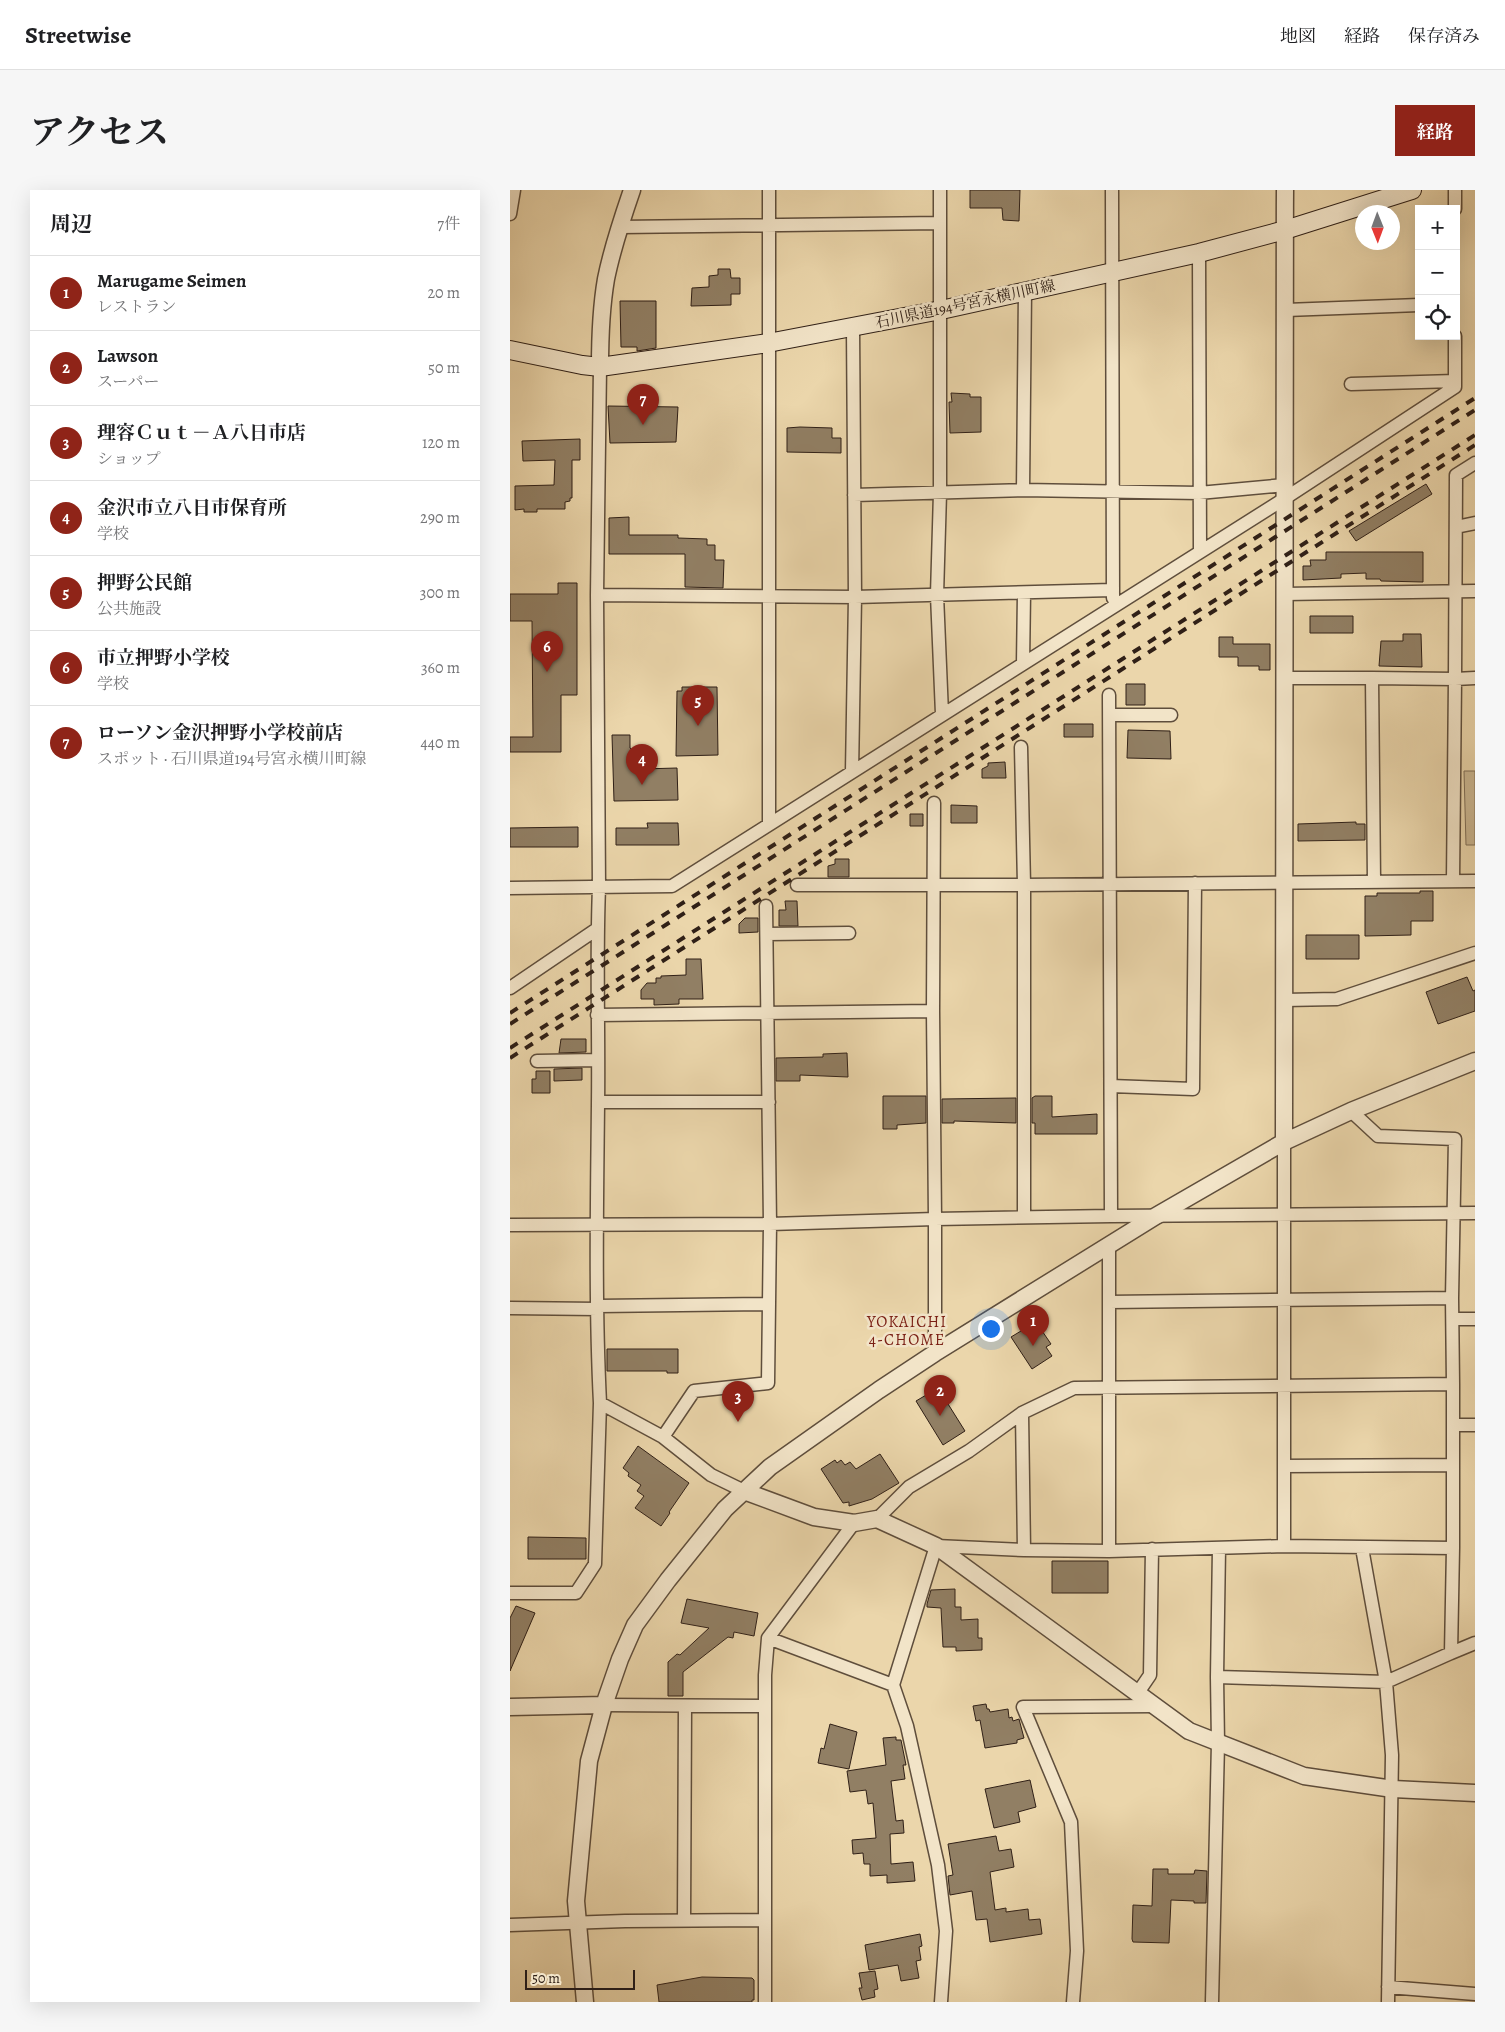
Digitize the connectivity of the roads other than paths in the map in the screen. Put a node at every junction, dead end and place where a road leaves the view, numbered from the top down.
1 (514, 190) edge
2 (632, 190) edge
3 (769, 190) edge
4 (940, 190) edge
5 (1112, 190) edge
6 (1285, 190) edge
7 (1412, 190) edge
8 (1455, 190) edge
9 (1376, 196) edge
10 (1455, 205) edge
11 (510, 214) edge
12 (940, 223) junction
13 (769, 224) junction
14 (620, 227) junction
15 (1285, 230) junction
16 (1199, 253) junction
17 (1113, 271) junction
18 (1025, 290) junction
19 (1415, 305) edge
20 (941, 310) junction
21 (1286, 310) junction
22 (852, 328) junction
23 (1455, 340) edge
24 (768, 343) junction
25 (510, 350) edge
26 (600, 367) junction
27 (1455, 381) junction
28 (1351, 384) dead end
29 (1475, 464) edge
30 (1023, 490) junction
31 (1112, 490) junction
32 (1284, 492) junction
33 (940, 493) junction
34 (1199, 493) junction
35 (854, 495) junction
36 (1475, 523) edge
37 (1456, 527) junction
38 (1200, 551) junction
39 (1112, 590) junction
40 (1456, 591) junction
41 (1475, 591) edge
42 (1024, 593) junction
43 (1284, 594) junction
44 (597, 595) junction
45 (937, 595) junction
46 (768, 596) junction
47 (855, 597) junction
48 (1114, 605) junction
49 (1023, 664) junction
50 (1284, 678) junction
51 (1372, 678) junction
52 (1475, 678) edge
53 (1454, 679) junction
54 (1109, 695) dead end
55 (942, 714) junction
56 (1109, 715) junction
57 (1171, 715) dead end
58 (1021, 747) dead end
59 (852, 772) junction
60 (934, 802) dead end
61 (769, 824) junction
62 (1374, 881) junction
63 (1453, 881) junction
64 (1475, 881) edge
65 (1284, 882) junction
66 (1196, 883) junction
67 (797, 885) dead end
68 (1024, 885) junction
69 (935, 886) junction
70 (1110, 886) junction
71 (510, 888) edge
72 (599, 888) junction
73 (766, 906) dead end
74 (598, 929) junction
75 (849, 933) dead end
76 (767, 934) junction
77 (1475, 953) edge
78 (510, 988) edge
79 (1284, 1000) junction
80 (934, 1011) junction
81 (768, 1012) junction
82 (597, 1015) junction
83 (598, 1060) junction
84 (537, 1061) dead end
85 (1475, 1061) edge
86 (1111, 1086) junction
87 (598, 1102) junction
88 (769, 1102) junction
89 (1351, 1111) junction
90 (1284, 1142) junction
91 (1453, 1213) junction
92 (1475, 1213) edge
93 (1284, 1214) junction
94 (1111, 1216) junction
95 (1156, 1216) junction
96 (1024, 1217) junction
97 (935, 1220) junction
98 (596, 1224) junction
99 (770, 1224) junction
100 (510, 1225) edge
101 (1108, 1246) junction
102 (1452, 1298) junction
103 (1283, 1300) junction
104 (1109, 1302) junction
105 (769, 1304) junction
106 (510, 1308) edge
107 (598, 1308) junction
108 (1452, 1319) junction
109 (1475, 1319) edge
110 (935, 1353) junction
111 (1453, 1384) junction
112 (1283, 1386) junction
113 (1108, 1387) junction
114 (600, 1403) junction
115 (1022, 1413) junction
116 (1453, 1425) junction
117 (1475, 1425) edge
118 (663, 1437) junction
119 (1454, 1465) junction
120 (1284, 1466) junction
121 (744, 1491) junction
122 (877, 1519) junction
123 (854, 1523) junction
124 (936, 1546) junction
125 (1284, 1546) junction
126 (1220, 1548) junction
127 (1362, 1548) junction
128 (1453, 1548) junction
129 (1024, 1550) junction
130 (1152, 1550) junction
131 (1109, 1551) junction
132 (510, 1593) edge
133 (768, 1638) junction
134 (1475, 1643) edge
135 (1451, 1652) junction
136 (1217, 1677) junction
137 (1386, 1682) junction
138 (893, 1685) junction
139 (1137, 1694) junction
140 (604, 1705) junction
141 (685, 1706) junction
142 (765, 1706) junction
143 (1153, 1706) junction
144 (510, 1707) edge
145 (1218, 1743) junction
146 (1393, 1789) junction
147 (1475, 1793) edge
148 (764, 1920) junction
149 (684, 1921) junction
150 (577, 1923) junction
151 (510, 1925) edge
152 (1388, 1987) junction
153 (1475, 1994) edge
154 (585, 2002) edge
155 (765, 2002) edge
156 (941, 2002) edge
157 (1073, 2002) edge
158 (1212, 2002) edge
159 (1388, 2002) edge

1 - 11 street
2 - 14 street
3 - 13 street
4 - 12 street
5 - 17 street
6 - 15 street
7 - 9 main road, 石川県道194号宮永横川町線
8 - 10 street
9 - 15 main road, 石川県道194号宮永横川町線
12 - 13 street
12 - 20 street
13 - 14 street
13 - 24 street
14 - 26 street
15 - 16 main road, 石川県道194号宮永横川町線
15 - 21 street
16 - 17 main road, 石川県道194号宮永横川町線
16 - 34 street
17 - 18 main road, 石川県道194号宮永横川町線
17 - 31 street
18 - 20 main road, 石川県道194号宮永横川町線
18 - 30 street
19 - 21 street
20 - 22 main road, 石川県道194号宮永横川町線
20 - 33 street
21 - 32 street
22 - 24 main road, 石川県道194号宮永横川町線
22 - 35 street
23 - 27 street
24 - 26 main road, 石川県道194号宮永横川町線
24 - 46 street
25 - 26 main road, 石川県道194号宮永横川町線
26 - 44 street
27 - 28 street
27 - 32 street
29 - 37 street
30 - 31 street
30 - 33 street
31 - 34 street
31 - 39 street
32 - 34 street
32 - 38 street
32 - 43 street
33 - 35 street
33 - 45 street
34 - 38 street
35 - 47 street
36 - 37 street
37 - 40 street
38 - 48 street
39 - 42 street
39 - 48 street
40 - 41 street
40 - 43 street
40 - 53 street
42 - 45 street
42 - 49 street
43 - 50 street
44 - 46 street
44 - 72 street
45 - 47 street
45 - 55 street
46 - 47 street
46 - 61 street
47 - 59 street
48 - 49 street
49 - 55 street
50 - 51 street
50 - 65 street
51 - 53 street
51 - 62 street
52 - 53 street
53 - 63 street
54 - 56 street
55 - 59 street
56 - 57 street
56 - 70 street
58 - 68 street
59 - 61 street
60 - 69 street
61 - 72 street
62 - 63 street
62 - 65 street
63 - 64 street
65 - 66 street
65 - 79 street
66 - 70 street
66 - 86 street
67 - 69 street
68 - 69 street
68 - 70 street
68 - 96 street
69 - 80 street
70 - 86 street
71 - 72 street
72 - 74 street
73 - 76 street
74 - 78 street
74 - 82 street
75 - 76 street
76 - 81 street
77 - 79 street
79 - 90 street
80 - 81 street
80 - 97 street
81 - 82 street
81 - 88 street
82 - 83 street
83 - 84 street
83 - 87 street
85 - 89 street
86 - 94 street
87 - 88 street
87 - 98 street
88 - 99 street
89 - 90 street
89 - 91 street
90 - 93 street
90 - 95 street
91 - 92 street
91 - 93 street
91 - 102 street
93 - 95 street
93 - 103 street
94 - 95 street
94 - 96 street
95 - 101 street
96 - 97 street
97 - 99 street
97 - 110 street
98 - 99 street
98 - 100 street
98 - 107 street
99 - 105 street
101 - 104 street
101 - 110 street
102 - 103 street
102 - 108 street
103 - 104 street
103 - 112 street
104 - 113 street
105 - 107 street
105 - 118 street
106 - 107 street
107 - 114 street
108 - 109 street
108 - 111 street
110 - 121 street
111 - 112 street
111 - 116 street
112 - 113 street
112 - 120 street
113 - 115 street
113 - 131 street
114 - 118 street
114 - 132 street
115 - 122 street
115 - 129 street
116 - 117 street
116 - 119 street
118 - 121 street
119 - 120 street
119 - 128 street
120 - 125 street
121 - 123 street
121 - 140 street
122 - 123 street
122 - 124 street
123 - 133 street
124 - 129 street
124 - 138 street
124 - 139 street
125 - 126 street
125 - 127 street
126 - 130 street
126 - 136 street
127 - 128 street
127 - 137 street
128 - 135 street
129 - 131 street
130 - 131 street
130 - 139 street
133 - 138 street
133 - 142 street
134 - 135 street
135 - 137 street
136 - 137 street
136 - 145 street
137 - 146 street
138 - 156 street
139 - 143 street
140 - 141 street
140 - 144 street
140 - 150 street
141 - 142 street
141 - 149 street
142 - 148 street
143 - 145 street
143 - 157 street
145 - 146 street
145 - 158 street
146 - 147 street
146 - 152 street
148 - 149 street
148 - 155 street
149 - 150 street
150 - 151 street
150 - 154 street
152 - 153 street
152 - 159 street

